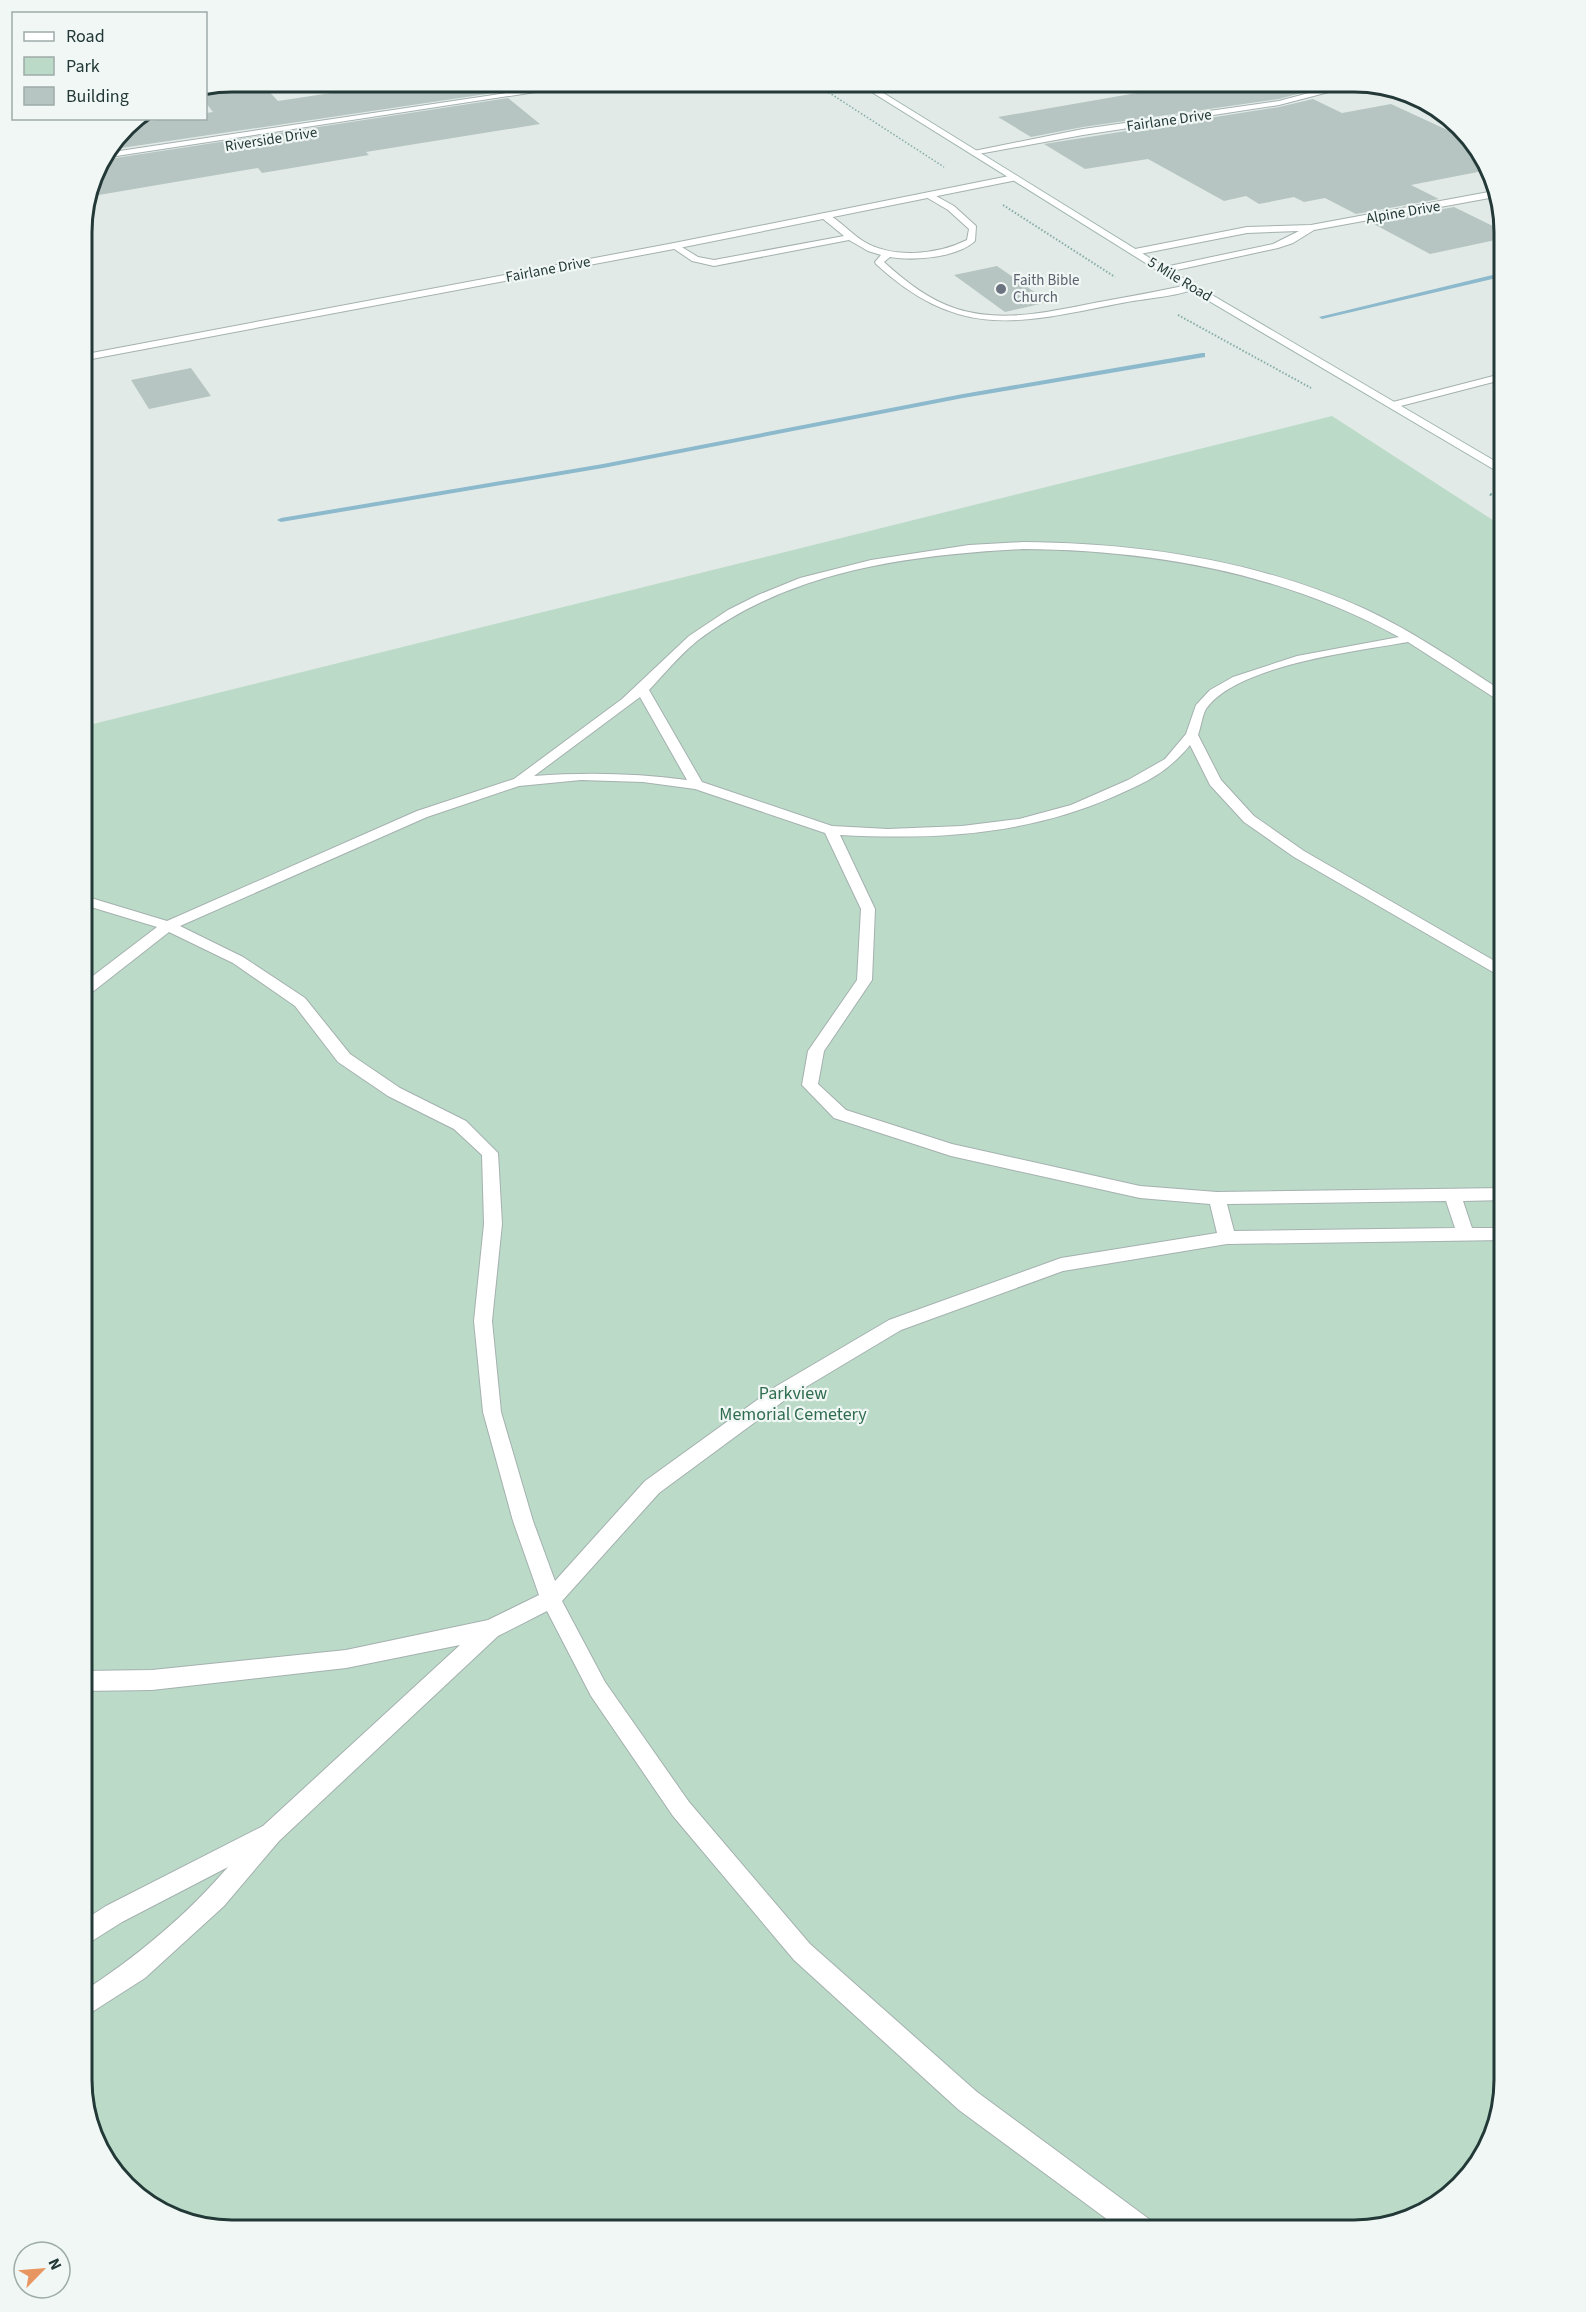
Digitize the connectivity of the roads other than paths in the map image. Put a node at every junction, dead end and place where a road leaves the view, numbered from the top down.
1 (535, 92) edge
2 (876, 92) edge
3 (1322, 92) edge
4 (442, 107) junction
5 (973, 152) junction
6 (115, 154) edge
7 (109, 164) edge
8 (1014, 178) junction
9 (929, 195) junction
10 (1490, 195) edge
11 (825, 216) junction
12 (1311, 228) junction
13 (851, 237) junction
14 (674, 246) junction
15 (1135, 252) junction
16 (886, 256) junction
17 (1163, 270) junction
18 (1193, 287) junction
19 (92, 356) edge
20 (1494, 379) edge
21 (1393, 405) junction
22 (1494, 465) edge
23 (1412, 638) junction
24 (642, 689) junction
25 (1494, 692) edge
26 (1192, 735) junction
27 (517, 782) junction
28 (697, 784) junction
29 (831, 830) junction
30 (92, 902) edge
31 (168, 926) junction
32 (1494, 968) edge
33 (92, 985) edge
34 (1494, 1194) edge
35 (1452, 1195) junction
36 (1217, 1198) junction
37 (1466, 1234) junction
38 (1494, 1234) edge
39 (1227, 1238) junction
40 (551, 1599) junction
41 (491, 1629) junction
42 (92, 1681) edge
43 (271, 1833) junction
44 (92, 1929) edge
45 (92, 2000) edge
46 (1129, 2220) edge

1 - 4 street, Riverside Drive
2 - 5 street, 5 Mile Road
3 - 5 street, Fairlane Drive
4 - 6 street, Riverside Drive
4 - 7 street, Riverside Drive
5 - 8 street, 5 Mile Road
8 - 9 street, Fairlane Drive
8 - 15 street, 5 Mile Road
9 - 11 street, Fairlane Drive
9 - 16 lane
10 - 12 street, Alpine Drive
11 - 13 lane
11 - 14 street, Fairlane Drive
12 - 15 street, Alpine Drive
12 - 17 street, Alpine Drive
13 - 14 lane
13 - 16 lane
14 - 19 street, Fairlane Drive
15 - 17 street, 5 Mile Road
16 - 18 lane
17 - 18 street, 5 Mile Road
18 - 21 street, 5 Mile Road
20 - 21 street
21 - 22 street, 5 Mile Road
23 - 24 lane
23 - 25 lane
23 - 26 lane
24 - 27 lane
24 - 28 lane
26 - 29 lane
26 - 32 lane
27 - 28 lane
27 - 31 lane
28 - 29 lane
29 - 36 lane
30 - 31 lane
31 - 33 lane
31 - 40 lane
34 - 35 lane
35 - 36 lane
35 - 37 lane
36 - 39 lane
37 - 38 lane
37 - 39 lane
39 - 40 lane
40 - 41 lane
40 - 46 lane
41 - 42 lane
41 - 43 lane
43 - 44 lane
43 - 45 lane

